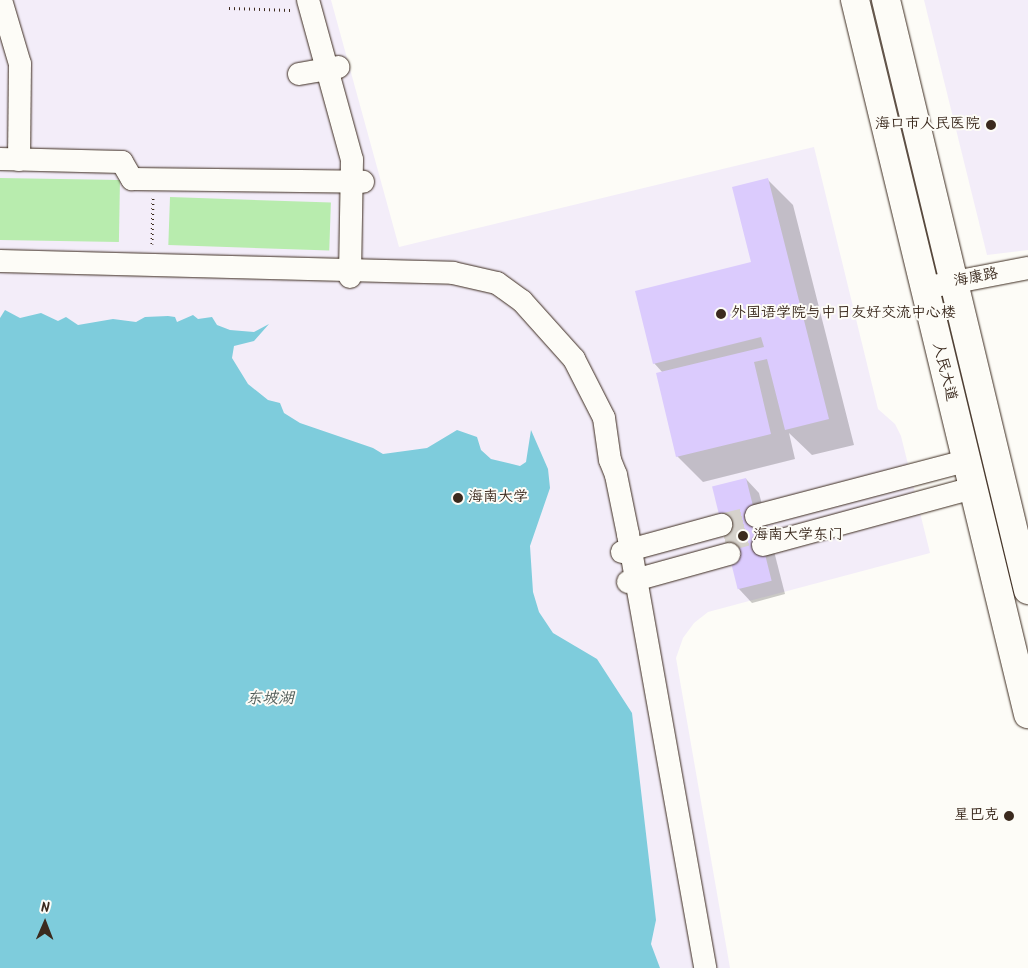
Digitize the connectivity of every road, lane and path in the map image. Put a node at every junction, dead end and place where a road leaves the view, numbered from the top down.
1 (1, 0) edge
2 (855, 0) edge
3 (886, 0) edge
4 (313, 3) edge
5 (229, 8) dead end
6 (4, 23) edge
7 (333, 68) junction
8 (299, 74) dead end
9 (10, 154) edge
10 (358, 176) junction
11 (153, 180) junction
12 (0, 261) edge
13 (152, 265) junction
14 (1028, 268) edge
15 (0, 269) edge
16 (356, 274) junction
17 (954, 282) junction
18 (924, 288) junction
19 (969, 475) junction
20 (911, 490) junction
21 (629, 567) junction
22 (1028, 590) edge
23 (1028, 714) edge
24 (696, 968) edge
25 (705, 968) edge

1 - 6 street
2 - 18 main road, 人民大道
3 - 17 main road, 人民大道
4 - 5 path
4 - 7 street
6 - 9 street
7 - 8 street
7 - 10 street
9 - 10 street
9 - 11 street
10 - 11 street
10 - 16 street
11 - 13 path
12 - 13 street
13 - 16 street
14 - 17 street, 海康路
15 - 16 street
16 - 21 street
17 - 18 street, 海康路
17 - 22 main road, 人民大道
18 - 19 main road, 人民大道
19 - 20 street
19 - 23 main road, 人民大道
20 - 20 street
21 - 21 street
21 - 24 street
21 - 25 street

